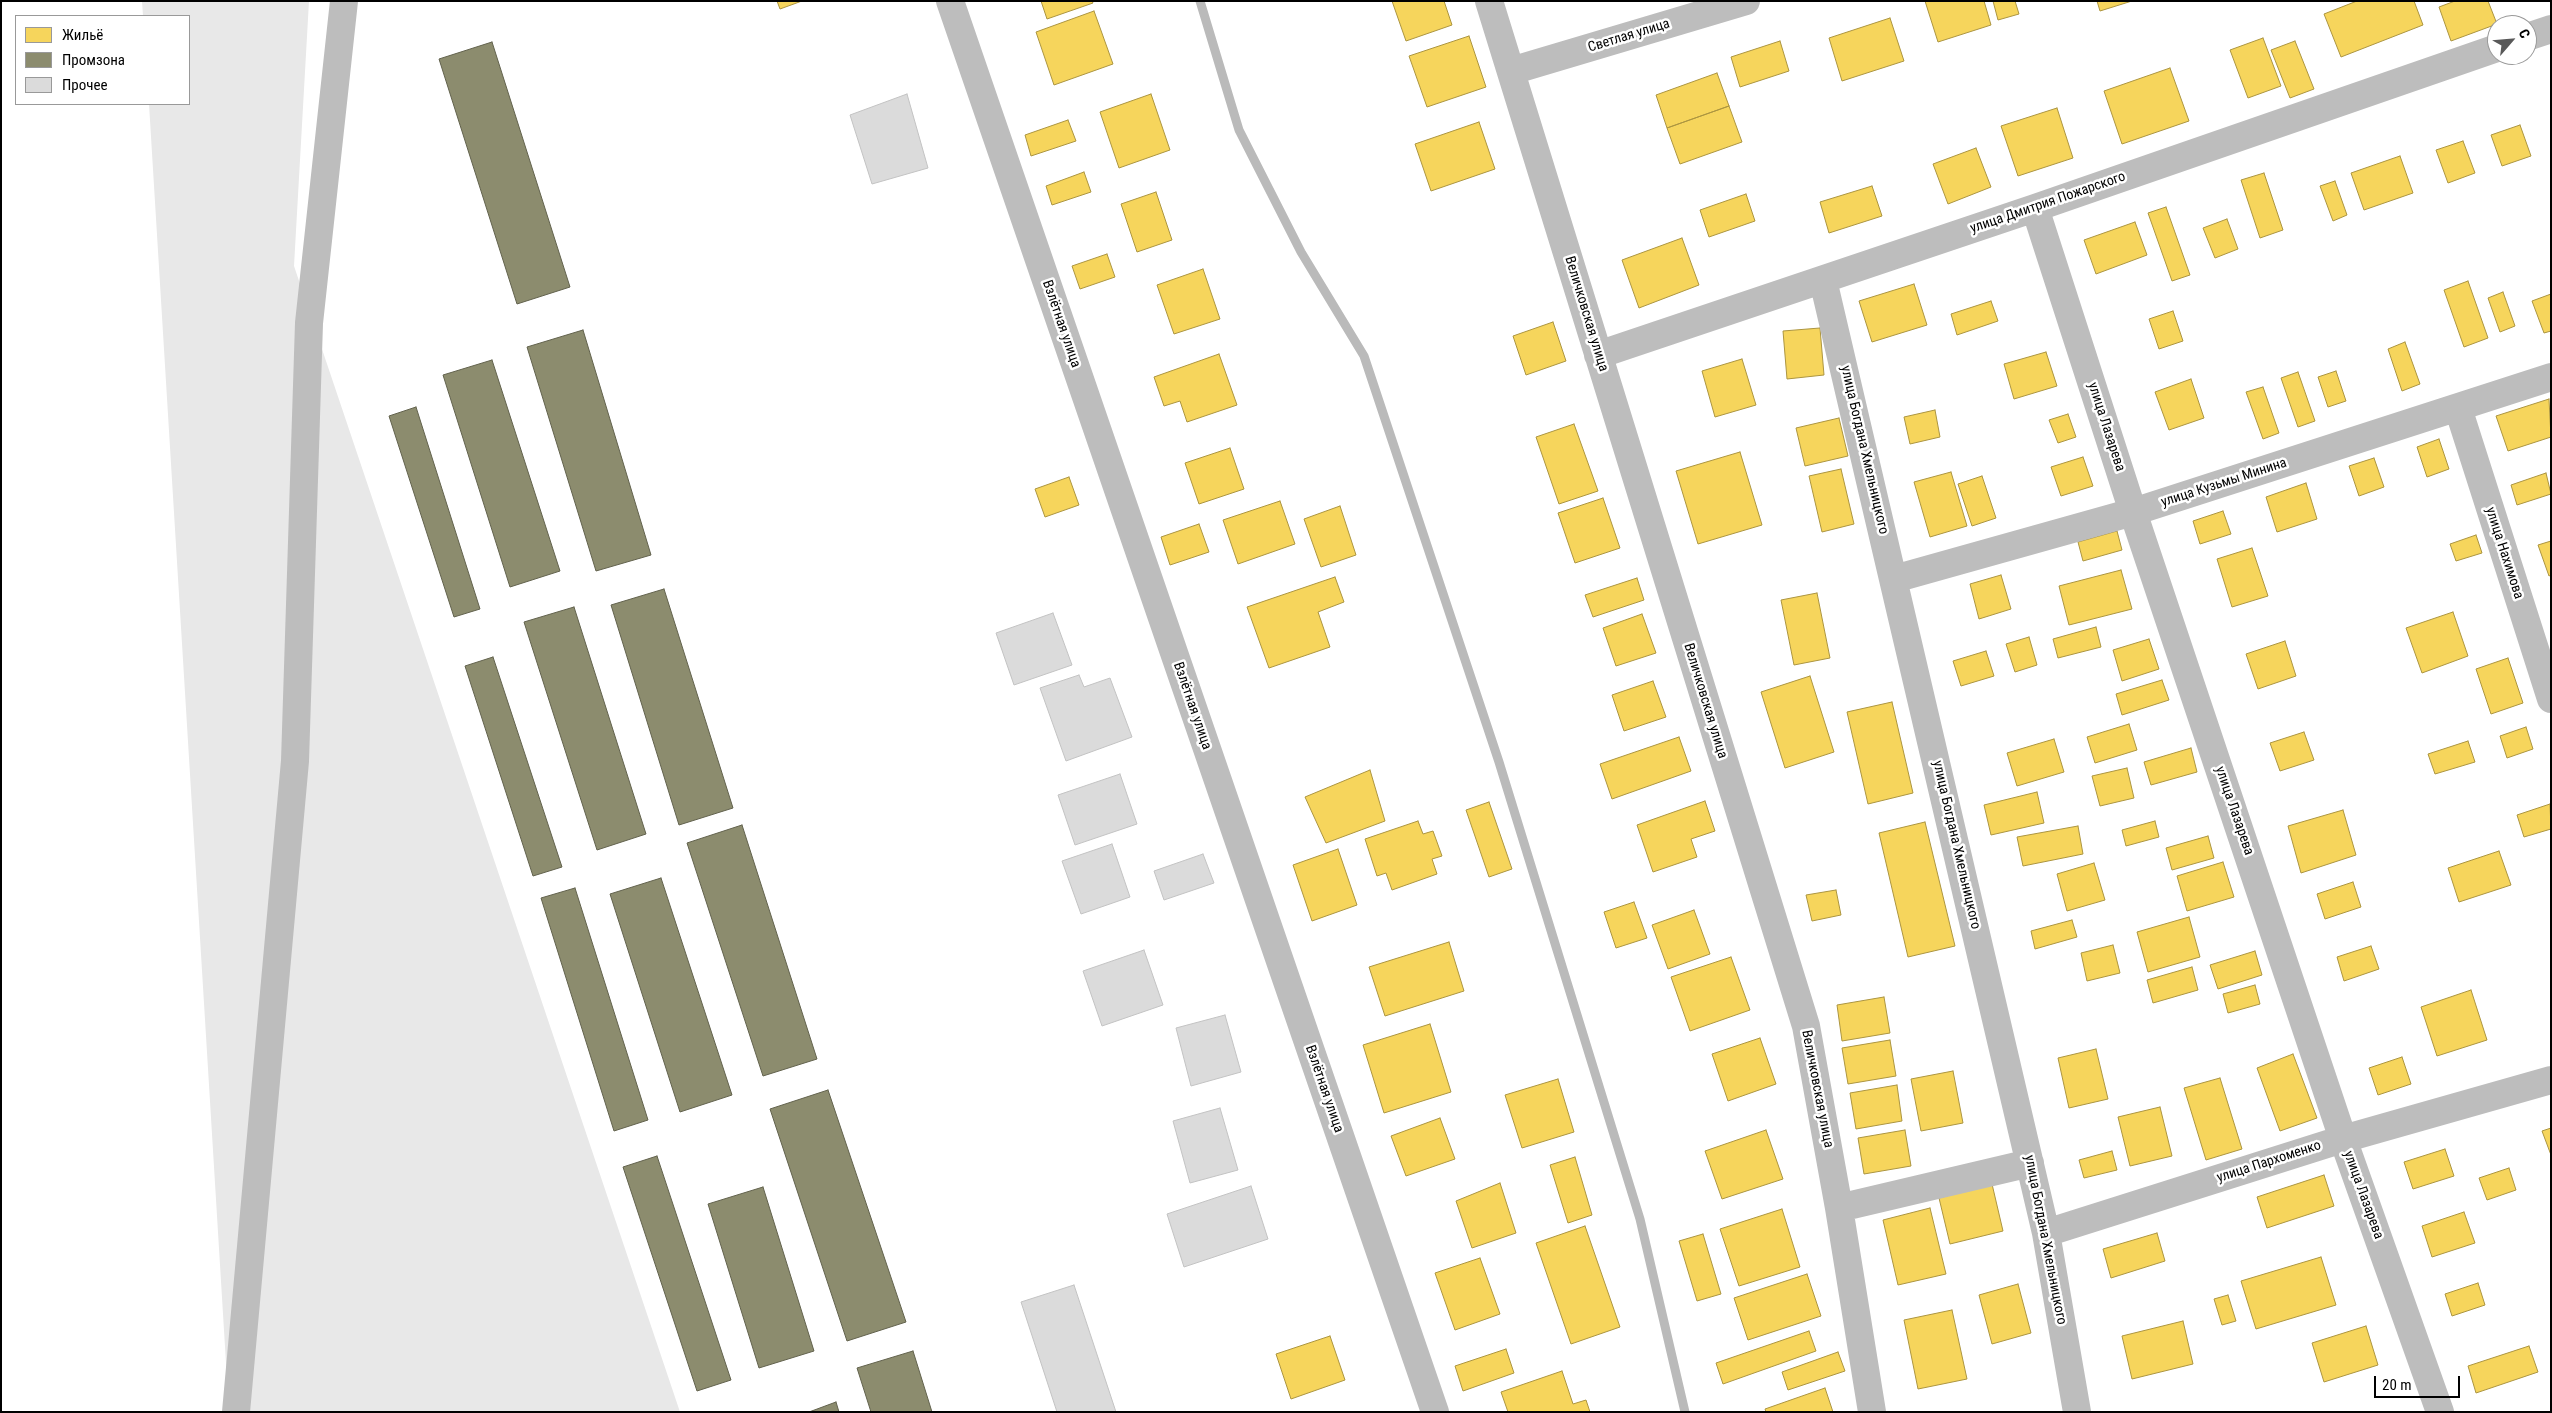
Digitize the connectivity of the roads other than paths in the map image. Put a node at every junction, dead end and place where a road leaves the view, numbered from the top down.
1 (344, 1) edge
2 (950, 1) edge
3 (1489, 1) edge
4 (1746, 1) edge
5 (2551, 29) edge
6 (2537, 34) edge
7 (2487, 51) edge
8 (1511, 71) junction
9 (2035, 208) junction
10 (1823, 280) junction
11 (1598, 355) junction
12 (2551, 377) edge
13 (2458, 408) junction
14 (2133, 512) junction
15 (1894, 579) junction
16 (2551, 699) edge
17 (2551, 1080) edge
18 (2343, 1139) junction
19 (2030, 1163) junction
20 (1839, 1208) junction
21 (2046, 1233) junction
22 (236, 1412) edge
23 (1435, 1412) edge
24 (1872, 1412) edge
25 (2077, 1412) edge
26 (2440, 1412) edge

1 - 22 street
2 - 23 street, Взлётная улица
3 - 8 street, Величковская улица
4 - 8 street, Светлая улица
5 - 6 street
7 - 9 street, улица Дмитрия Пожарского
8 - 11 street, Величковская улица
9 - 10 street, улица Дмитрия Пожарского
9 - 14 street, улица Лазарева
10 - 11 street, улица Дмитрия Пожарского
10 - 15 street, улица Богдана Хмельницкого
11 - 20 street, Величковская улица
12 - 13 street, улица Кузьмы Минина
13 - 14 street, улица Кузьмы Минина
13 - 16 street, улица Нахимова
14 - 15 street, улица Кузьмы Минина
14 - 18 street, улица Лазарева
15 - 19 street, улица Богдана Хмельницкого
17 - 18 street, улица Пархоменко
18 - 21 street, улица Пархоменко
18 - 26 street, улица Лазарева
19 - 20 street
19 - 21 street, улица Богдана Хмельницкого
20 - 24 street, Величковская улица
21 - 25 street, улица Богдана Хмельницкого

